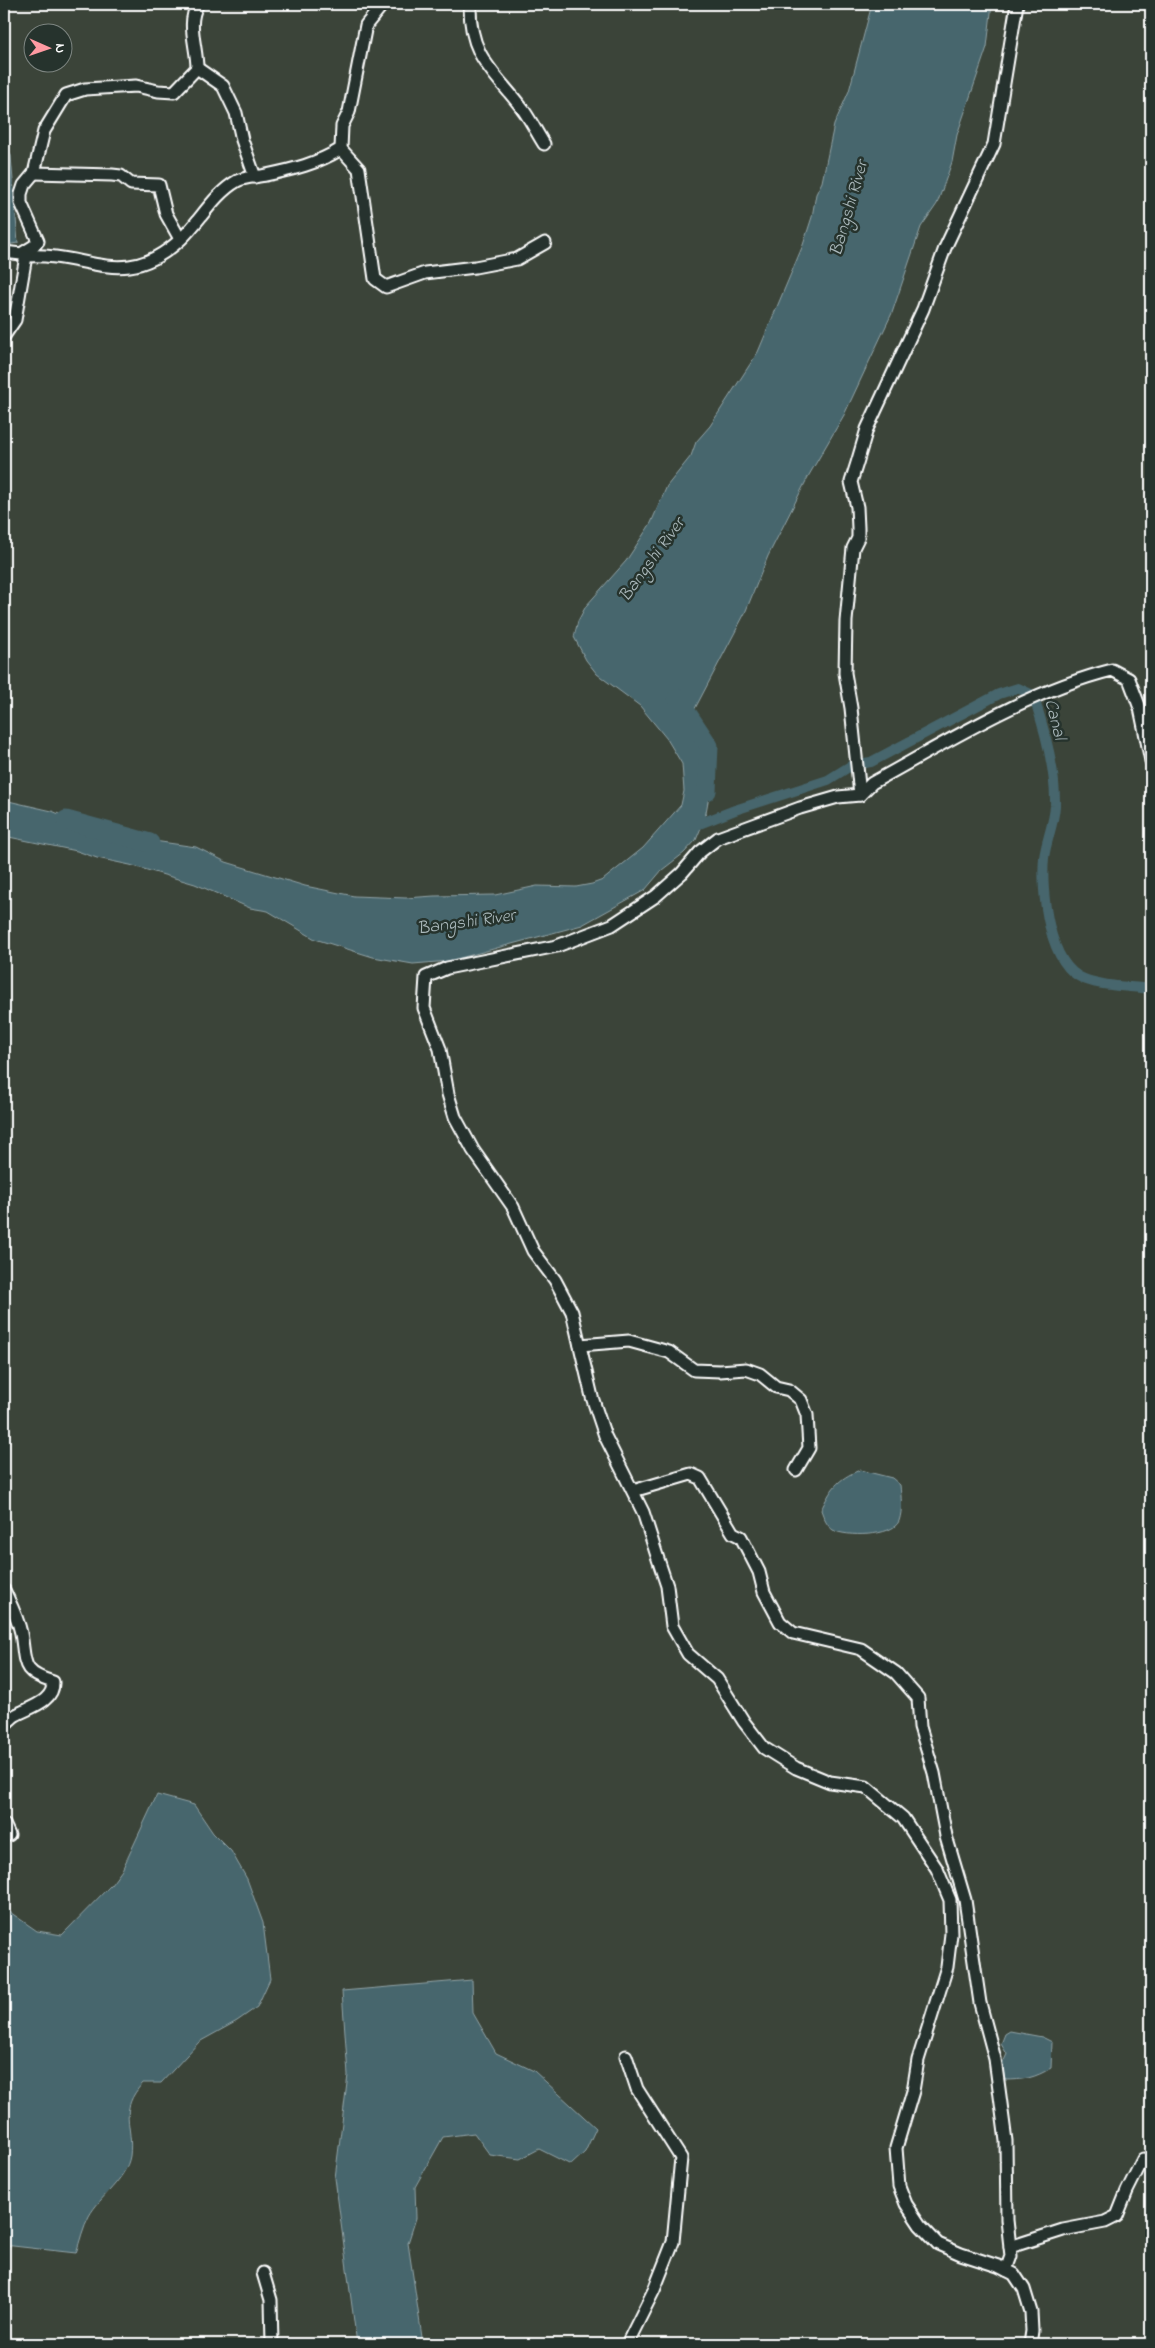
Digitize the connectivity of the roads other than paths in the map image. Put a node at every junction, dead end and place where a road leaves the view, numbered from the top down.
1 (198, 4) edge
2 (383, 4) edge
3 (470, 4) edge
4 (1017, 4) edge
5 (197, 68) junction
6 (544, 144) dead end
7 (341, 149) junction
8 (34, 173) junction
9 (256, 177) junction
10 (180, 239) junction
11 (545, 243) dead end
12 (4, 252) edge
13 (23, 255) junction
14 (4, 336) edge
15 (1151, 762) edge
16 (860, 795) junction
17 (580, 1345) junction
18 (796, 1470) dead end
19 (633, 1491) junction
20 (4, 1590) edge
21 (4, 1726) edge
22 (4, 1824) edge
23 (9, 1835) dead end
24 (626, 2056) dead end
25 (1143, 2159) dead end
26 (1010, 2247) junction
27 (1006, 2270) junction
28 (263, 2273) dead end
29 (272, 2344) edge
30 (627, 2344) edge
31 (1030, 2344) edge

1 - 5 street
2 - 7 street
3 - 6 street
4 - 16 street
5 - 8 street
5 - 9 street
7 - 9 street
7 - 11 street
8 - 10 street
8 - 13 street
9 - 10 street
10 - 13 street
12 - 13 street
13 - 14 street
15 - 16 street
16 - 17 street
17 - 18 street
17 - 19 street
19 - 26 street
19 - 27 street
20 - 21 street
22 - 23 street
24 - 30 street
25 - 26 street
26 - 27 street
27 - 31 street
28 - 29 street

